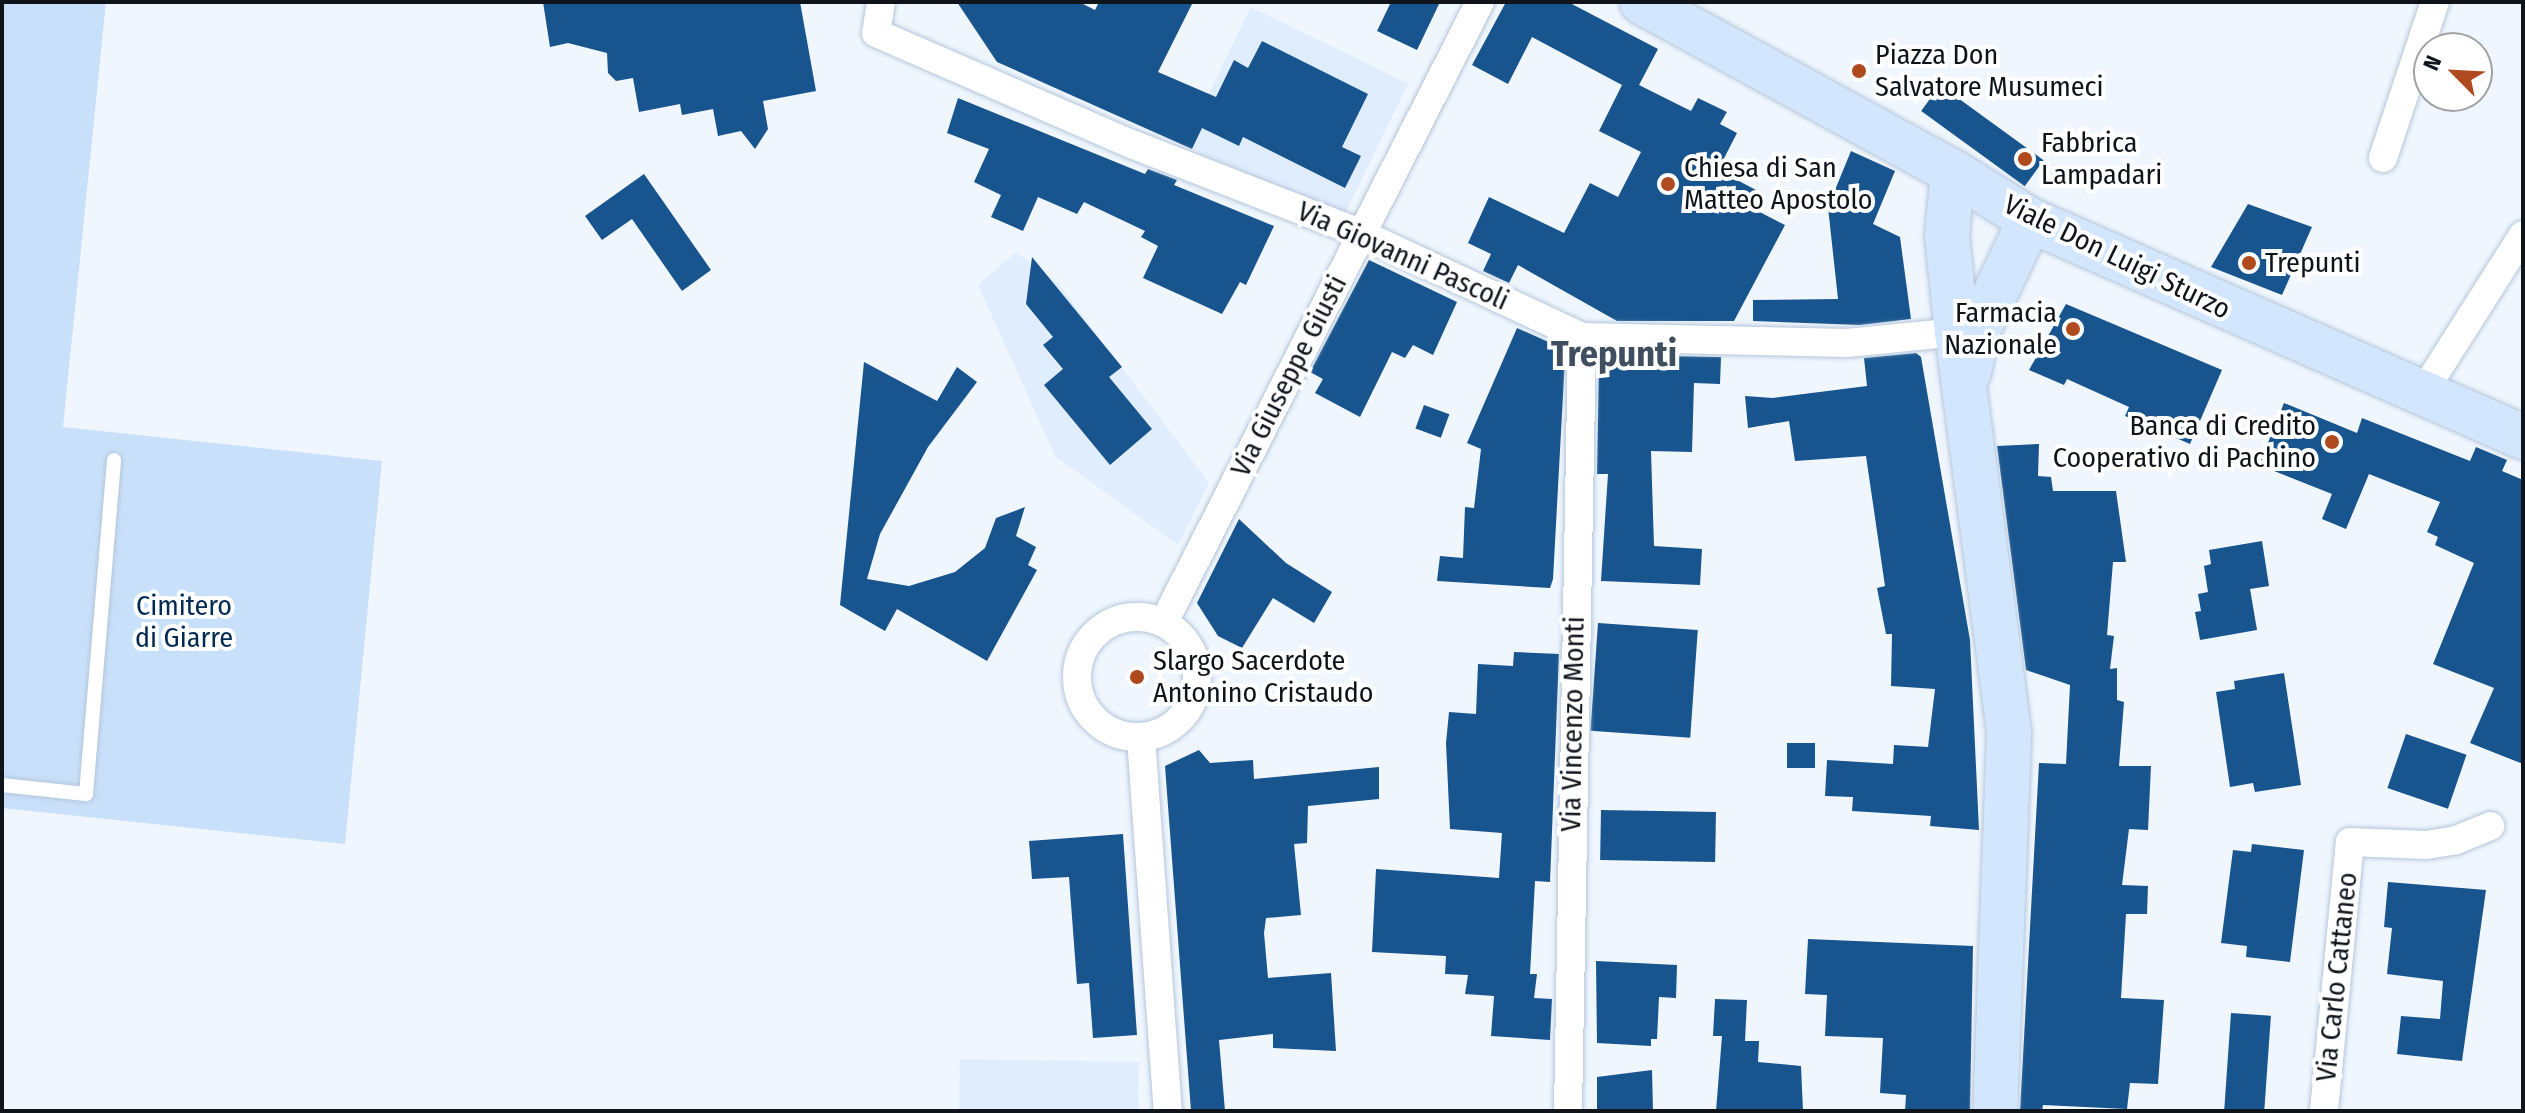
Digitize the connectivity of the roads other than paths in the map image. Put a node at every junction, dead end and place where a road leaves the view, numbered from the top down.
1 (881, 2) edge
2 (1480, 2) edge
3 (1642, 2) edge
4 (2435, 2) edge
5 (2383, 158) dead end
6 (1953, 172) junction
7 (2030, 220) junction
8 (1362, 234) junction
9 (2523, 235) edge
10 (1957, 332) junction
11 (1582, 337) junction
12 (1966, 386) junction
13 (2422, 394) junction
14 (2523, 437) edge
15 (114, 460) dead end
16 (1164, 622) junction
17 (1141, 738) junction
18 (2, 785) edge
19 (2490, 826) dead end
20 (1168, 1111) edge
21 (1568, 1111) edge
22 (1995, 1111) edge
23 (2324, 1111) edge

1 - 8 street, Via Giovanni Pascoli
2 - 8 street, Via Giuseppe Giusti
3 - 6 main road, Viale Don Luigi Sturzo
4 - 5 street
6 - 7 main road, Viale Don Luigi Sturzo
6 - 10 main road
7 - 12 main road
7 - 13 main road, Viale Don Luigi Sturzo
8 - 11 street, Via Giovanni Pascoli
8 - 16 street, Via Giuseppe Giusti
9 - 13 street
10 - 11 street, Via Giovanni Pascoli
10 - 12 main road
11 - 21 street, Via Vincenzo Monti
12 - 22 main road
13 - 14 main road, Viale Don Luigi Sturzo
15 - 18 lane
16 - 17 street
16 - 17 street
17 - 20 street
19 - 23 street, Via Carlo Cattaneo

